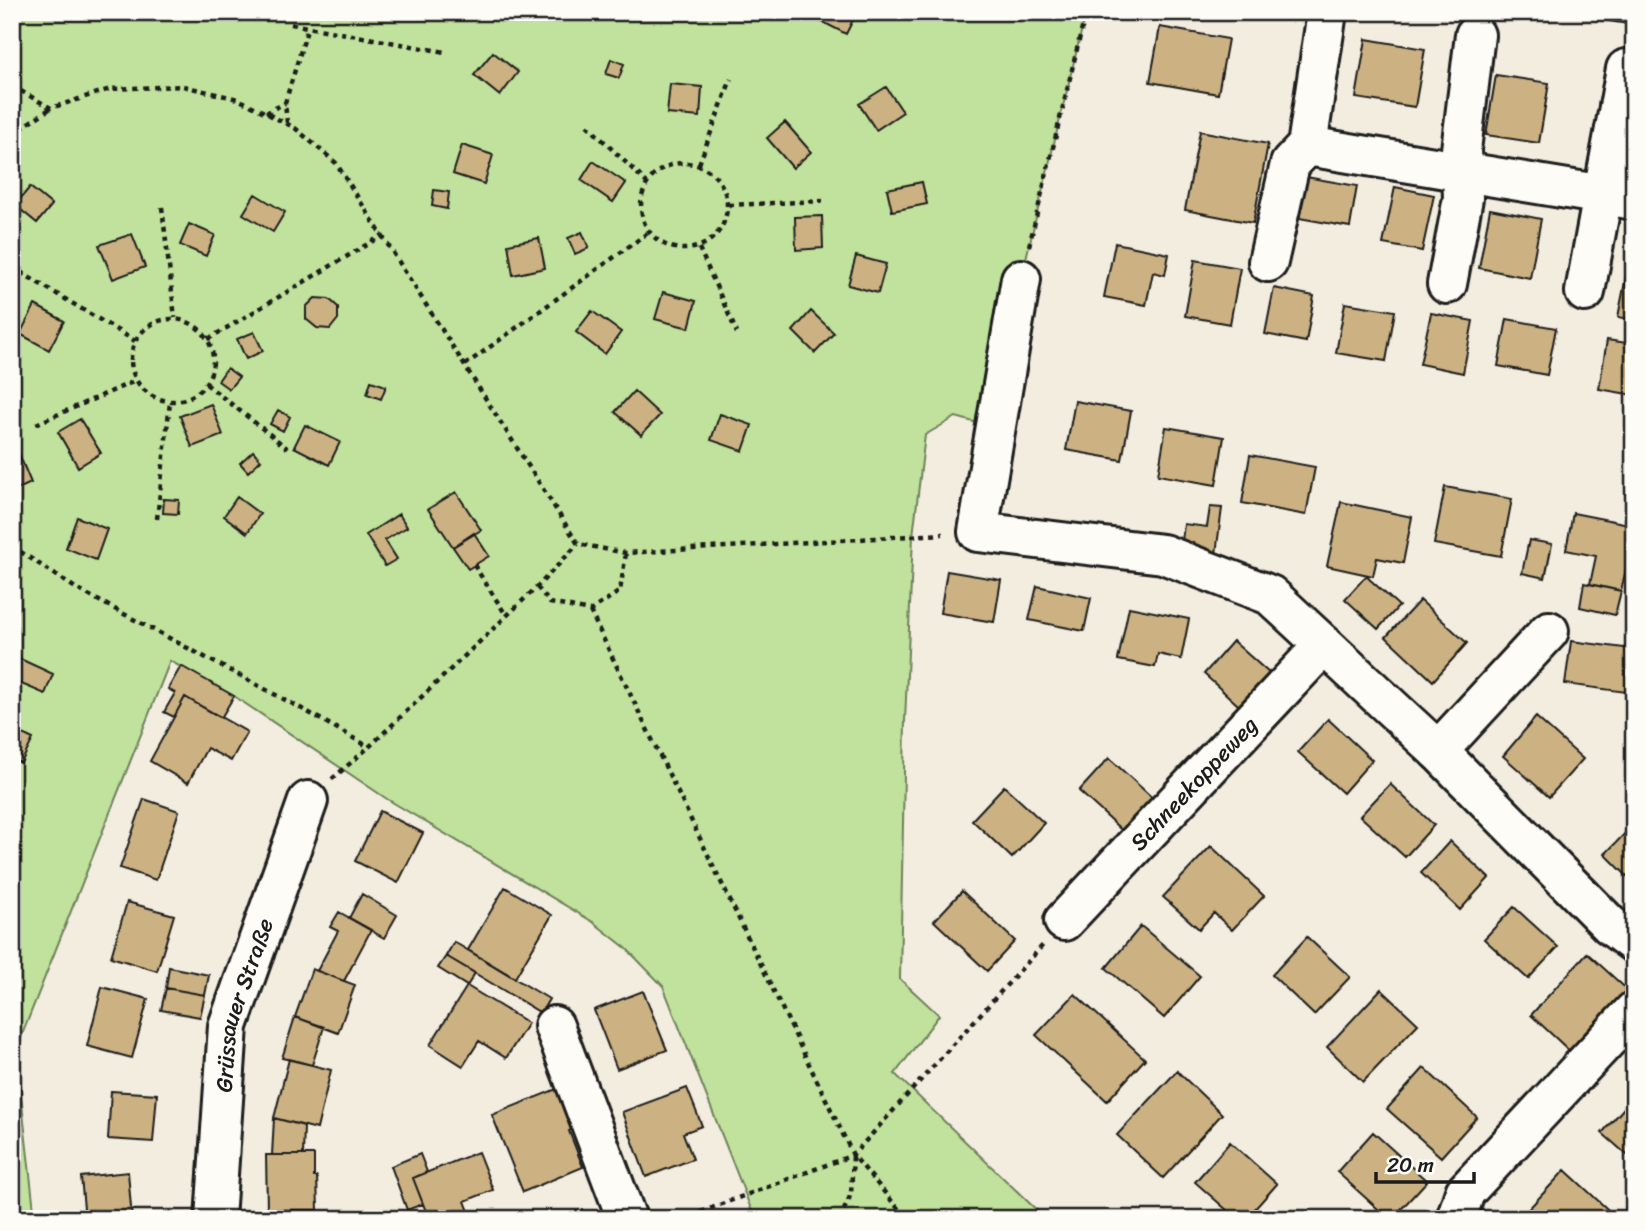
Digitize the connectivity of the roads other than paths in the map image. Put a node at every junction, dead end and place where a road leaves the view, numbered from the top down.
1 (1327, 12) edge
2 (1475, 36) dead end
3 (1626, 69) dead end
4 (1307, 146) junction
5 (1462, 172) junction
6 (1618, 197) edge
7 (1268, 262) dead end
8 (1021, 279) road end
9 (1447, 284) dead end
10 (1585, 292) dead end
11 (1549, 631) dead end
12 (1324, 645) junction
13 (1438, 751) junction
14 (308, 801) road end
15 (1064, 921) road end
16 (1634, 943) edge
17 (1634, 1011) edge
18 (554, 1026) dead end
19 (215, 1219) edge
20 (627, 1219) edge
21 (1456, 1219) edge

1 - 4 street
2 - 5 street
3 - 6 street
4 - 5 street
4 - 7 street
5 - 6 street
5 - 9 street
6 - 10 street
8 - 12 street
11 - 13 street
12 - 13 street
12 - 15 street, Schneekoppeweg
13 - 16 street
14 - 19 street, Grüssauer Straße
17 - 21 street
18 - 20 street

